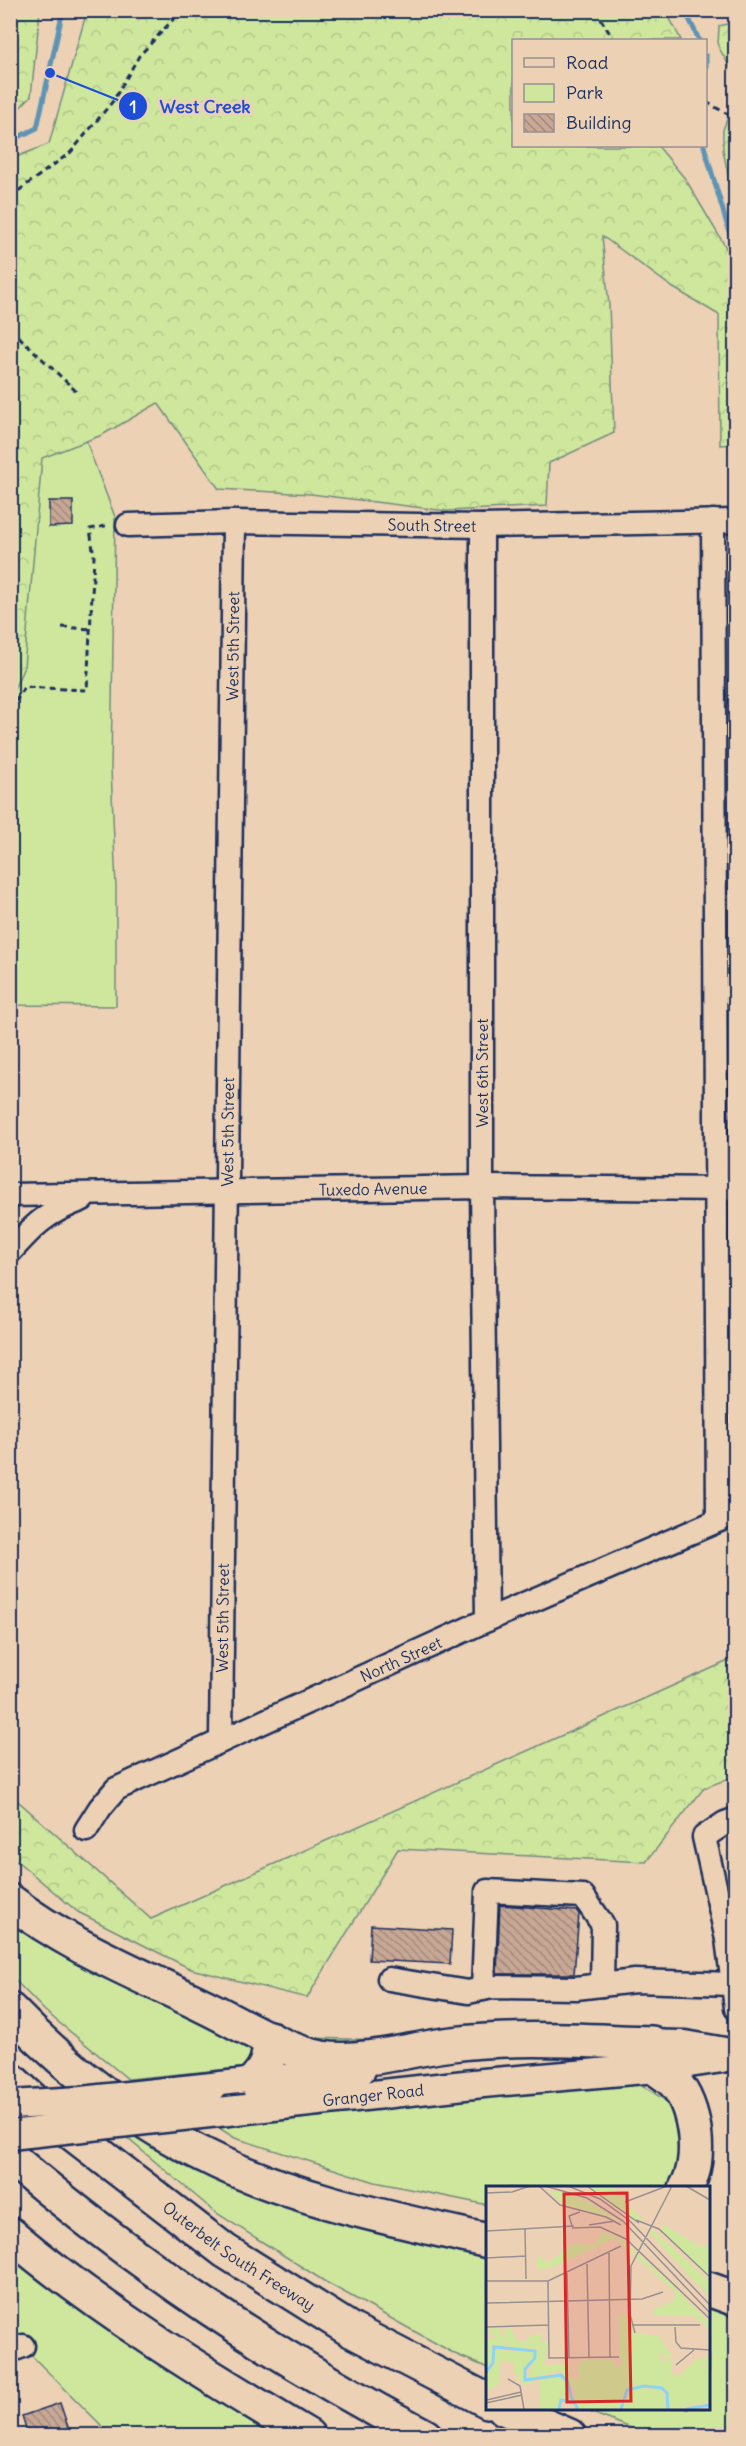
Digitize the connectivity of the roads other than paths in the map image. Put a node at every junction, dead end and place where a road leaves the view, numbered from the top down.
1 (724, 521) edge
2 (234, 522) junction
3 (119, 525) road end
4 (482, 526) junction
5 (482, 1187) junction
6 (726, 1189) edge
7 (227, 1193) junction
8 (107, 1194) junction
9 (10, 1195) edge
10 (10, 1252) edge
11 (727, 1517) edge
12 (487, 1620) junction
13 (220, 1741) junction
14 (735, 1819) edge
15 (86, 1830) dead end
16 (10, 1901) edge
17 (731, 1938) edge
18 (389, 1979) dead end
19 (732, 1984) junction
20 (602, 1985) junction
21 (483, 1989) junction
22 (735, 2008) edge
23 (10, 2010) edge
24 (269, 2038) junction
25 (654, 2055) junction
26 (735, 2055) edge
27 (10, 2079) edge
28 (250, 2096) junction
29 (10, 2105) edge
30 (10, 2135) edge
31 (10, 2157) edge
32 (688, 2186) edge
33 (351, 2206) junction
34 (486, 2219) edge
35 (10, 2234) edge
36 (486, 2240) edge
37 (710, 2290) edge
38 (735, 2299) edge
39 (486, 2400) edge
40 (506, 2410) edge
41 (308, 2436) edge
42 (425, 2436) edge
43 (569, 2436) edge

1 - 4 street, South Street
1 - 6 street
2 - 3 street, South Street
2 - 4 street, South Street
2 - 7 street, West 5th Street
4 - 5 street, West 6th Street
5 - 6 street, Tuxedo Avenue
5 - 7 street, Tuxedo Avenue
5 - 12 street, West 6th Street
6 - 11 street
7 - 8 street, Tuxedo Avenue
7 - 13 street, West 5th Street
8 - 9 street, Tuxedo Avenue
8 - 10 street
11 - 12 street, North Street
12 - 13 street, North Street
13 - 15 street, North Street
14 - 17 street
16 - 24 highway
17 - 19 street
18 - 21 street
19 - 20 street
19 - 22 street
20 - 21 street
20 - 21 street
23 - 33 highway
24 - 25 highway
24 - 28 highway
25 - 26 main road, Granger Road
25 - 28 main road, Granger Road
25 - 32 highway
27 - 39 highway, Outerbelt South Freeway
28 - 29 main road, Granger Road, bridge
28 - 30 main road, Granger Road, bridge
31 - 42 highway
33 - 34 highway
33 - 36 highway
35 - 41 highway
37 - 38 highway
40 - 43 highway

